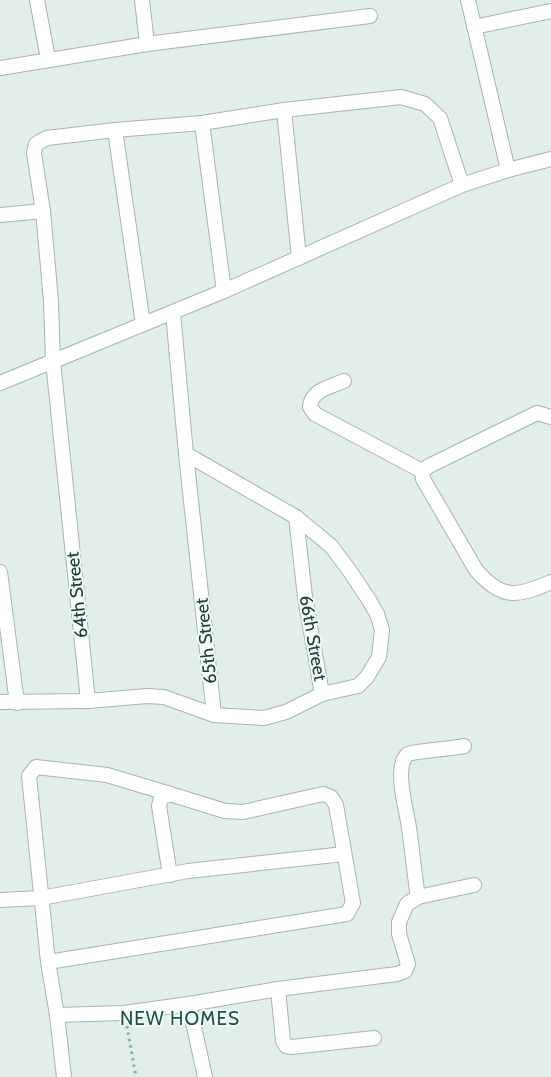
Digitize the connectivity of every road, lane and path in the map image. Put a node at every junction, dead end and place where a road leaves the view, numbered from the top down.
1 (37, 0) edge
2 (142, 0) edge
3 (468, 0) edge
4 (551, 11) edge
5 (370, 16) dead end
6 (474, 27) junction
7 (146, 44) junction
8 (48, 59) junction
9 (0, 68) edge
10 (284, 110) junction
11 (202, 122) junction
12 (115, 130) junction
13 (551, 159) edge
14 (508, 170) junction
15 (462, 185) junction
16 (43, 210) junction
17 (0, 215) edge
18 (299, 258) junction
19 (224, 291) junction
20 (173, 313) junction
21 (142, 324) junction
22 (53, 360) junction
23 (344, 381) dead end
24 (0, 383) edge
25 (551, 417) edge
26 (186, 454) junction
27 (422, 471) junction
28 (296, 517) junction
29 (0, 572) edge
30 (551, 582) edge
31 (322, 694) junction
32 (88, 701) junction
33 (0, 702) edge
34 (17, 703) junction
35 (214, 715) junction
36 (464, 746) dead end
37 (170, 794) junction
38 (344, 854) junction
39 (170, 875) junction
40 (474, 884) dead end
41 (418, 897) junction
42 (41, 898) junction
43 (0, 900) edge
44 (48, 962) junction
45 (278, 989) junction
46 (189, 1004) junction
47 (124, 1013) junction
48 (57, 1015) junction
49 (374, 1038) dead end
50 (64, 1077) edge
51 (136, 1077) edge
52 (205, 1077) edge

1 - 8 street
2 - 7 street
3 - 6 street
4 - 6 street
5 - 7 street
6 - 14 street
7 - 8 street
8 - 9 street
10 - 11 street
10 - 15 street
10 - 18 street
11 - 12 street
11 - 19 street
12 - 16 street, 64th Street
12 - 21 street
13 - 14 street
14 - 15 street
15 - 18 street
16 - 17 street
16 - 22 street, 64th Street
18 - 19 street
19 - 20 street
20 - 21 street
20 - 26 street, 65th Street
21 - 22 street
22 - 24 street
22 - 32 street, 64th Street
23 - 27 street
25 - 27 street
26 - 28 street
26 - 35 street, 65th Street
27 - 30 street
28 - 31 street, 66th Street
28 - 31 street, 66th Street
29 - 34 street
31 - 35 street
32 - 34 street
32 - 35 street
33 - 34 street
36 - 41 street
37 - 38 street
37 - 39 street
37 - 42 street
38 - 39 street
38 - 44 street
39 - 42 street
40 - 41 street
41 - 45 street
42 - 43 street
42 - 44 street
44 - 48 street
45 - 46 street
45 - 49 street
46 - 47 street
46 - 52 street
47 - 48 street
47 - 51 path
48 - 50 street

